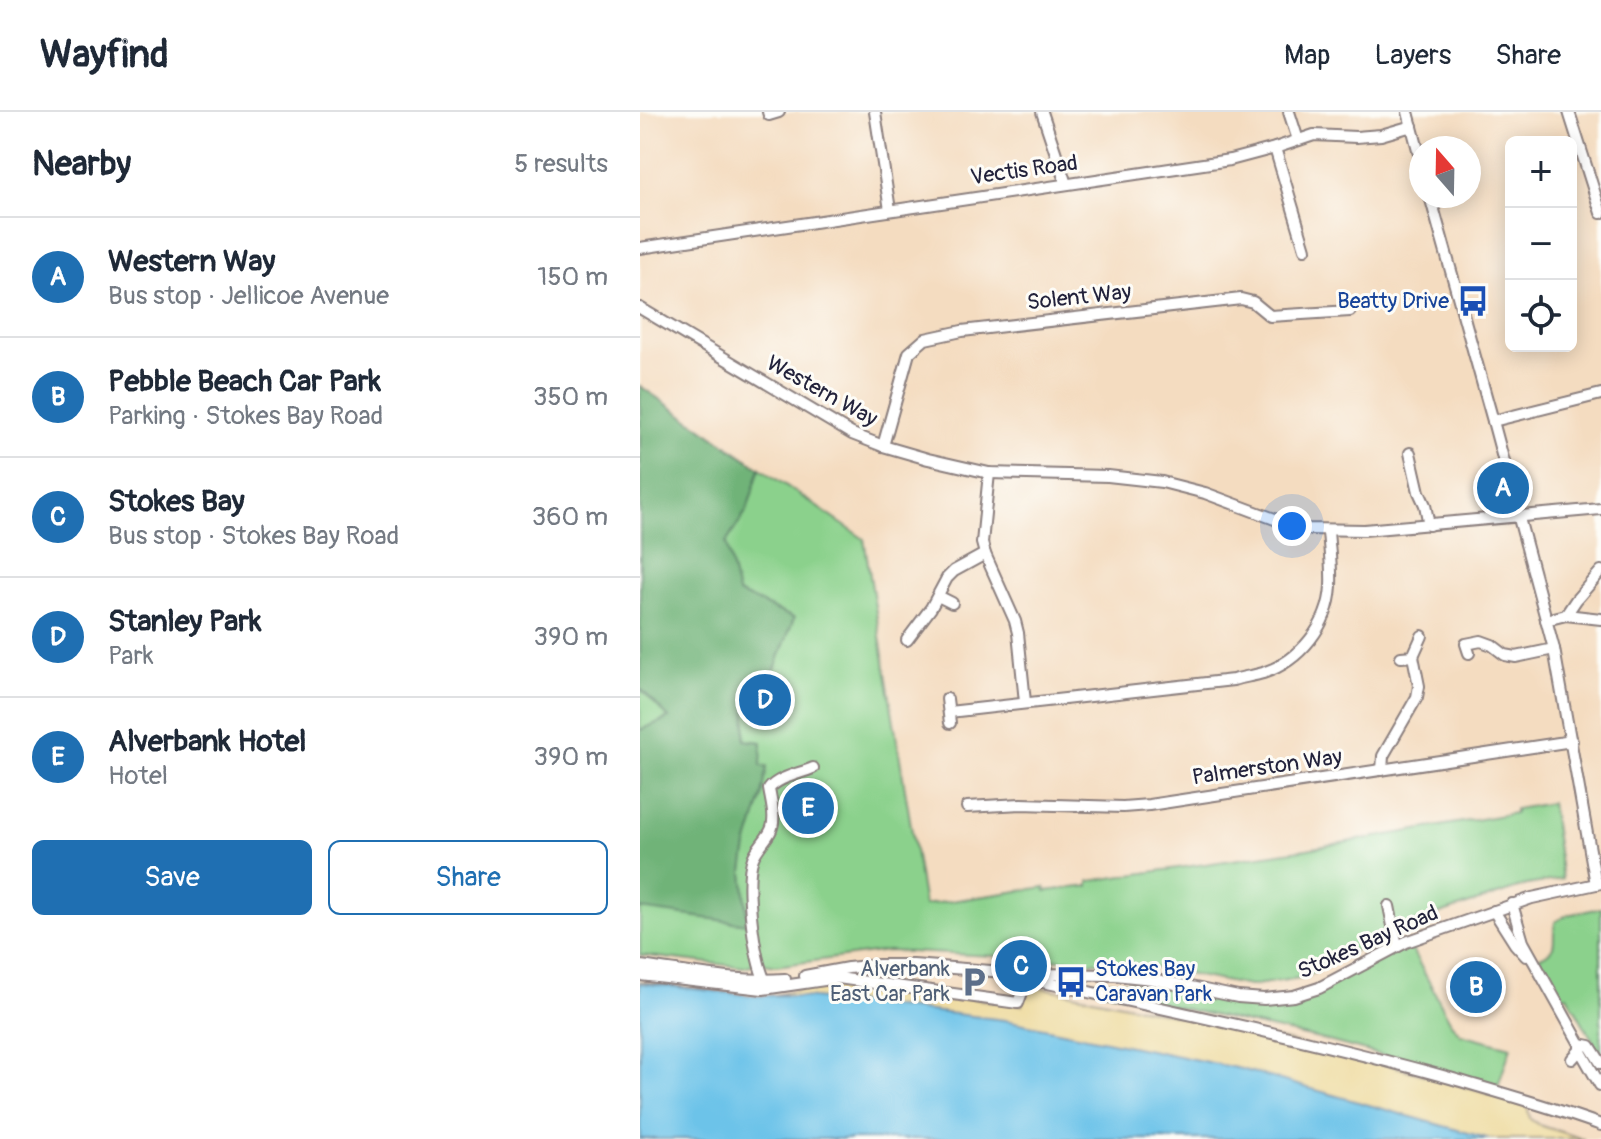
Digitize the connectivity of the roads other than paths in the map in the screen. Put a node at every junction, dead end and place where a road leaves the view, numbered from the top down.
1 (768, 112) edge
2 (779, 112) edge
3 (875, 112) edge
4 (1042, 112) edge
5 (1289, 112) edge
6 (1408, 112) edge
7 (1569, 112) edge
8 (1412, 126) junction
9 (1415, 136) edge
10 (1298, 140) junction
11 (1275, 148) junction
12 (1066, 184) junction
13 (1433, 208) edge
14 (890, 210) junction
15 (1601, 213) edge
16 (640, 248) edge
17 (1304, 250) dead end
18 (640, 308) edge
19 (1350, 311) dead end
20 (1601, 394) edge
21 (1493, 421) junction
22 (883, 446) junction
23 (1410, 453) dead end
24 (989, 473) junction
25 (1601, 509) edge
26 (1518, 518) junction
27 (1429, 525) junction
28 (1328, 530) junction
29 (985, 554) junction
30 (1601, 571) edge
31 (938, 596) junction
32 (952, 603) dead end
33 (1566, 615) junction
34 (1601, 619) edge
35 (1546, 620) junction
36 (1422, 636) dead end
37 (907, 640) dead end
38 (1554, 649) junction
39 (1469, 653) dead end
40 (947, 699) dead end
41 (1025, 702) junction
42 (1572, 741) junction
43 (813, 768) dead end
44 (1382, 770) junction
45 (967, 807) dead end
46 (1599, 883) edge
47 (1512, 904) junction
48 (1389, 906) dead end
49 (1494, 911) junction
50 (1397, 946) junction
51 (640, 966) edge
52 (1537, 970) junction
53 (1029, 974) junction
54 (640, 975) edge
55 (765, 981) junction
56 (1577, 1051) junction
57 (1601, 1063) edge
58 (1600, 1085) edge
59 (1601, 1125) edge

1 - 2 street
3 - 14 street
4 - 12 street
5 - 10 street
6 - 8 street
7 - 15 street
8 - 9 street
8 - 10 street, Vectis Road
10 - 11 street, Vectis Road
11 - 12 street, Vectis Road
11 - 17 street
12 - 14 street, Vectis Road
13 - 21 street
14 - 16 street, Vectis Road
18 - 22 street, Western Way
19 - 22 street, Solent Way
20 - 21 street
21 - 26 street
22 - 24 street, Western Way
23 - 27 street
24 - 28 street, Western Way
24 - 29 street
25 - 26 street, Western Way
26 - 27 street, Western Way
26 - 35 street
27 - 28 street, Western Way
28 - 41 street
29 - 31 street
29 - 41 street
30 - 33 street
31 - 32 street
31 - 37 street
33 - 34 street
33 - 35 street
35 - 38 street
36 - 44 street
38 - 39 street
38 - 42 street
40 - 41 street
42 - 44 street, Palmerston Way
42 - 46 street
43 - 55 street
44 - 45 street, Palmerston Way
46 - 47 street, Stokes Bay Road
47 - 49 street, Stokes Bay Road
47 - 52 street
48 - 50 street
49 - 50 street, Stokes Bay Road
49 - 52 street
50 - 53 street, Stokes Bay Road
51 - 55 street, Stokes Bay Road
52 - 56 street
53 - 54 street
53 - 55 street, Stokes Bay Road
53 - 59 street
56 - 57 street
56 - 58 street

